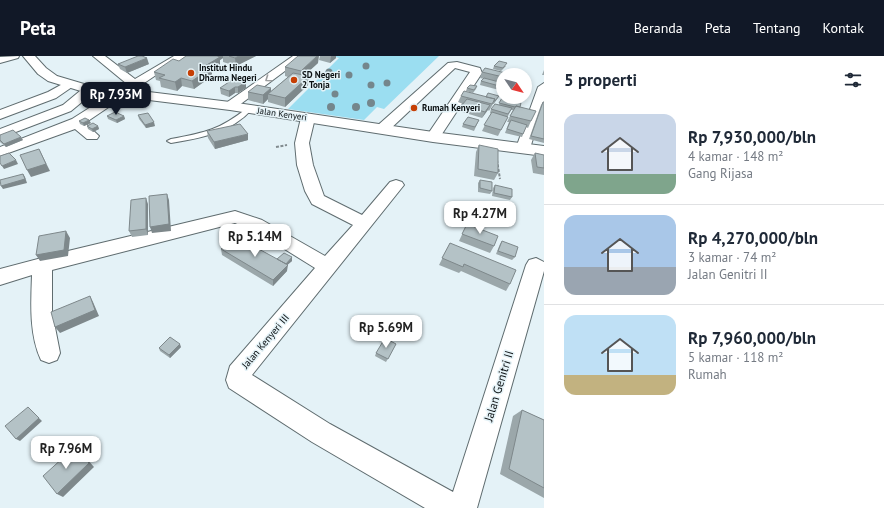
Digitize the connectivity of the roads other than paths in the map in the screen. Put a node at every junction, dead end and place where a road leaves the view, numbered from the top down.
1 (14, 56) edge
2 (29, 56) edge
3 (98, 56) edge
4 (180, 56) edge
5 (300, 56) edge
6 (0, 60) edge
7 (133, 83) junction
8 (542, 83) edge
9 (68, 85) junction
10 (90, 89) junction
11 (119, 93) junction
12 (230, 106) junction
13 (249, 109) junction
14 (0, 115) edge
15 (308, 118) junction
16 (76, 122) junction
17 (382, 129) junction
18 (0, 134) edge
19 (92, 136) dead end
20 (433, 136) junction
21 (171, 141) dead end
22 (523, 148) junction
23 (544, 151) edge
24 (0, 152) edge
25 (396, 185) dead end
26 (364, 223) junction
27 (42, 265) junction
28 (536, 265) dead end
29 (328, 267) junction
30 (0, 277) edge
31 (49, 353) dead end
32 (453, 508) edge
33 (462, 508) edge

1 - 6 street
2 - 9 street, Jalan Kenyeri
3 - 7 street
4 - 7 street
5 -> 12 street
7 - 11 street
8 - 22 street
9 - 10 street, Jalan Kenyeri
9 - 14 street
10 - 11 street, Jalan Kenyeri
10 - 18 street
11 - 12 street, Jalan Kenyeri
11 - 16 street
12 - 13 street, Jalan Kenyeri
13 - 15 street, Jalan Kenyeri
13 - 21 lane
15 - 17 street, Jalan Kenyeri
15 - 26 street
16 - 19 street
16 - 24 street
17 - 20 street, Jalan Kenyeri
17 - 20 street
20 - 22 street, Jalan Kenyeri
22 - 23 street, Jalan Kenyeri
25 - 26 street, Jalan Kenyeri III
26 - 29 street, Jalan Kenyeri III
27 - 29 street
27 - 30 street
27 - 31 street
28 - 33 street, Jalan Genitri II
29 - 32 street, Jalan Kenyeri III

